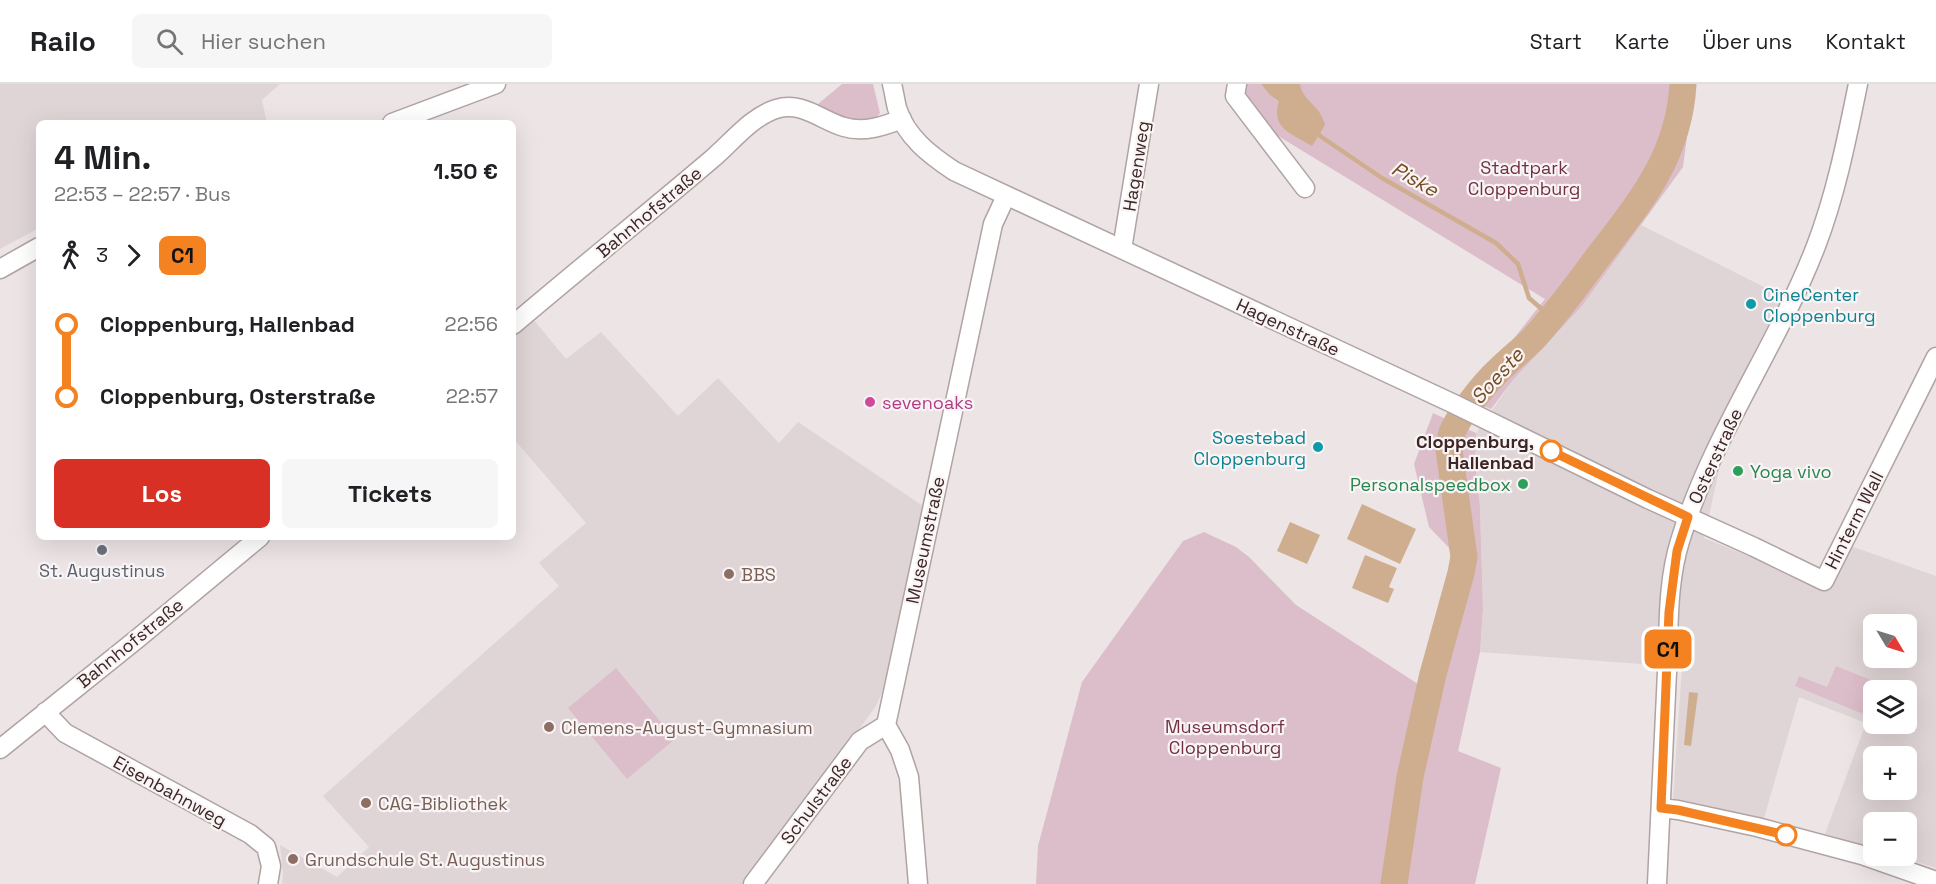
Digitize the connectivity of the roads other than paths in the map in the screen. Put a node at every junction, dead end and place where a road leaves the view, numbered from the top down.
1 (496, 84) edge
2 (1149, 84) edge
3 (1237, 84) edge
4 (1858, 84) edge
5 (895, 88) edge
6 (902, 119) junction
7 (400, 120) edge
8 (1305, 188) dead end
9 (1006, 196) junction
10 (1122, 249) junction
11 (36, 250) edge
12 (0, 269) edge
13 (516, 322) edge
14 (1936, 357) edge
15 (1688, 517) junction
16 (256, 540) edge
17 (45, 712) junction
18 (886, 725) junction
19 (0, 749) edge
20 (1661, 808) junction
21 (1936, 881) edge
22 (268, 884) edge
23 (753, 884) edge
24 (918, 884) edge
25 (1657, 884) edge

1 - 7 street
2 - 10 street, Hagenweg
3 - 8 street
4 - 15 street, Osterstraße
5 - 6 street, Hagenstraße
6 - 9 street, Hagenstraße
6 - 13 street, Bahnhofstraße
9 - 10 street, Hagenstraße
9 - 18 street, Museumstraße
10 - 15 street, Hagenstraße
11 - 12 street
14 - 15 street, Hinterm Wall
15 - 20 street, Osterstraße
16 - 17 street, Bahnhofstraße
17 - 19 street, Bahnhofstraße
17 - 22 street, Eisenbahnweg
18 - 23 street, Schulstraße
18 - 24 street
20 - 21 street
20 - 25 street, Osterstraße

